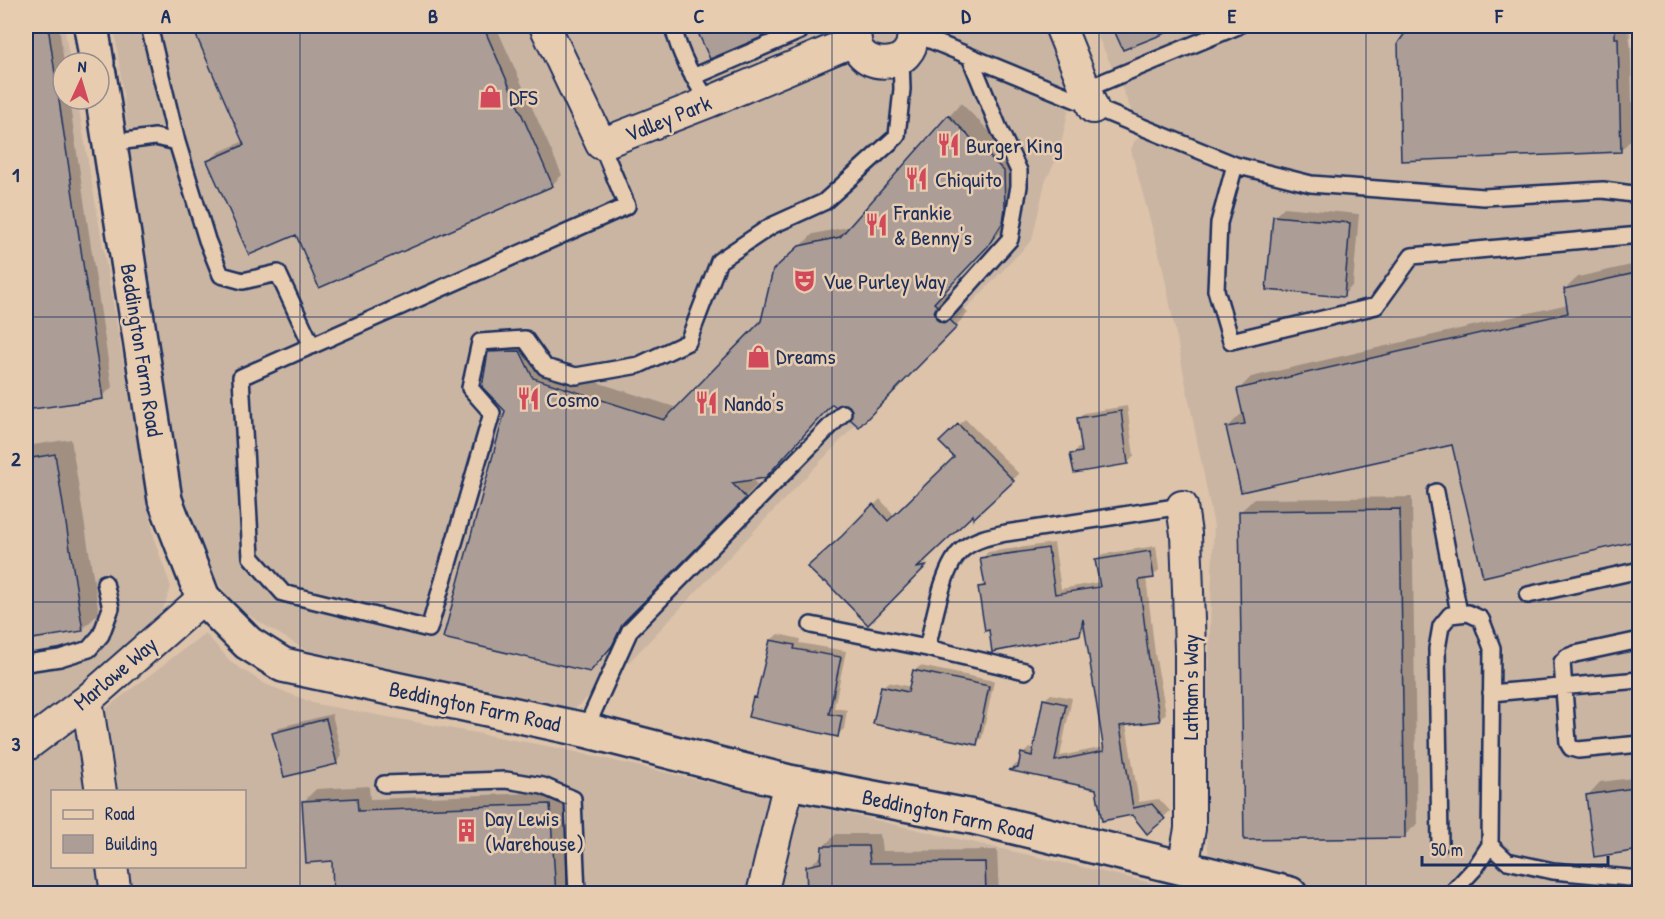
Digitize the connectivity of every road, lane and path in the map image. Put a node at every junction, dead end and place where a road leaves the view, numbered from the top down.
1 (91, 26) edge
2 (149, 26) edge
3 (545, 26) edge
4 (674, 26) edge
5 (803, 26) edge
6 (1060, 26) edge
7 (1238, 26) edge
8 (1206, 31) edge
9 (856, 33) edge
10 (908, 39) edge
11 (95, 51) edge
12 (970, 57) junction
13 (693, 76) junction
14 (1090, 98) junction
15 (709, 102) junction
16 (105, 111) edge
17 (177, 142) junction
18 (110, 143) junction
19 (601, 144) junction
20 (1235, 165) junction
21 (1640, 195) edge
22 (1640, 235) edge
23 (944, 314) dead end
24 (312, 346) junction
25 (843, 413) dead end
26 (1436, 492) dead end
27 (1182, 506) joint
28 (1640, 570) edge
29 (105, 583) dead end
30 (1528, 595) dead end
31 (203, 598) junction
32 (1459, 613) junction
33 (812, 625) dead end
34 (1640, 640) edge
35 (927, 648) junction
36 (26, 663) edge
37 (1025, 671) dead end
38 (1639, 680) edge
39 (1563, 688) junction
40 (1491, 693) junction
41 (87, 700) junction
42 (585, 730) junction
43 (1640, 744) edge
44 (26, 746) edge
45 (789, 782) junction
46 (384, 784) dead end
47 (101, 790) edge
48 (1440, 844) dead end
49 (1490, 845) junction
50 (1183, 867) junction
51 (112, 868) edge
52 (1640, 879) edge
53 (116, 894) edge
54 (577, 894) edge
55 (762, 894) edge
56 (1290, 894) edge
57 (1451, 894) edge

1 - 11 street
2 - 17 lane
3 - 19 street, Valley Park
4 - 13 lane
5 - 13 lane
6 - 14 street
7 - 8 lane
8 - 14 lane
9 - 10 street
9 - 15 street, Valley Park
10 - 12 lane
10 - 24 lane
12 - 14 lane
12 - 23 lane
13 - 15 lane
14 - 20 lane
15 - 19 street, Valley Park
16 - 18 street, Beddington Farm Road
17 - 18 lane
17 - 24 lane
18 - 31 street, Beddington Farm Road
19 - 24 lane
20 - 21 lane
20 - 22 lane
25 - 42 lane
26 - 32 lane
27 - 35 lane
27 - 50 street, Latham's Way
28 - 30 lane
29 - 36 lane
31 - 41 street, Marlowe Way
31 - 42 street, Beddington Farm Road
32 - 40 lane
32 - 48 lane
33 - 35 lane
34 - 39 lane
35 - 37 lane
38 - 39 lane
39 - 40 lane
39 - 43 lane
40 - 49 lane
41 - 44 street, Marlowe Way
41 - 47 street
42 - 45 street, Beddington Farm Road
45 - 50 street, Beddington Farm Road
45 - 55 street
46 - 54 lane
49 - 52 lane
49 - 57 lane
50 - 56 street, Beddington Farm Road
51 - 53 street

